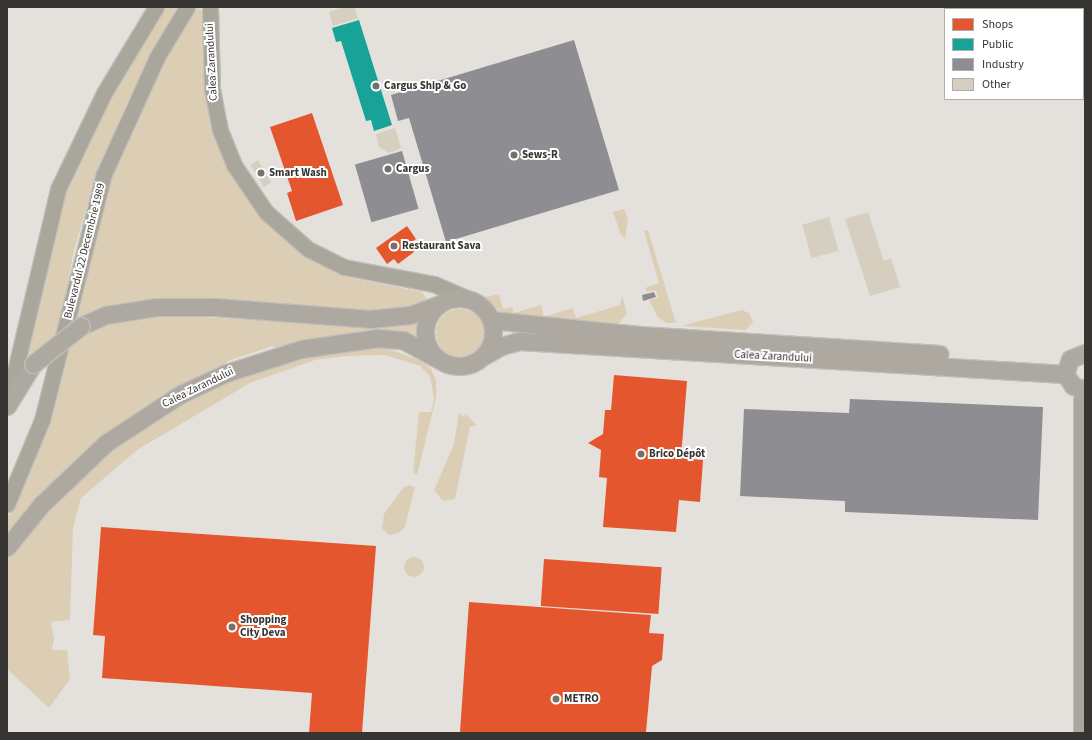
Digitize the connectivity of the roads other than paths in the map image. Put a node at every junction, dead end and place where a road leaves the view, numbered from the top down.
1 (156, 7) edge
2 (186, 7) edge
3 (210, 7) edge
4 (401, 280) junction
5 (470, 300) junction
6 (441, 304) junction
7 (491, 320) junction
8 (1085, 354) edge
9 (484, 356) junction
10 (436, 358) junction
11 (1066, 369) junction
12 (1084, 389) edge
13 (7, 406) edge
14 (7, 504) edge
15 (7, 547) edge
16 (1079, 733) edge

1 - 13 main road
2 - 14 main road, Bulevardul 22 Decembrie 1989
3 - 4 main road, Calea Zarandului
4 - 5 main road, Calea Zarandului
4 - 6 main road, Calea Zarandului
5 - 6 main road
5 - 7 main road, Calea Zarandului
6 - 10 main road
6 - 13 main road, bridge
7 - 9 main road
7 - 11 main road, Calea Zarandului
8 - 11 main road
9 - 10 main road, Calea Zarandului
9 - 11 main road, Calea Zarandului
10 - 15 main road, Calea Zarandului
11 - 12 main road
12 - 16 street

